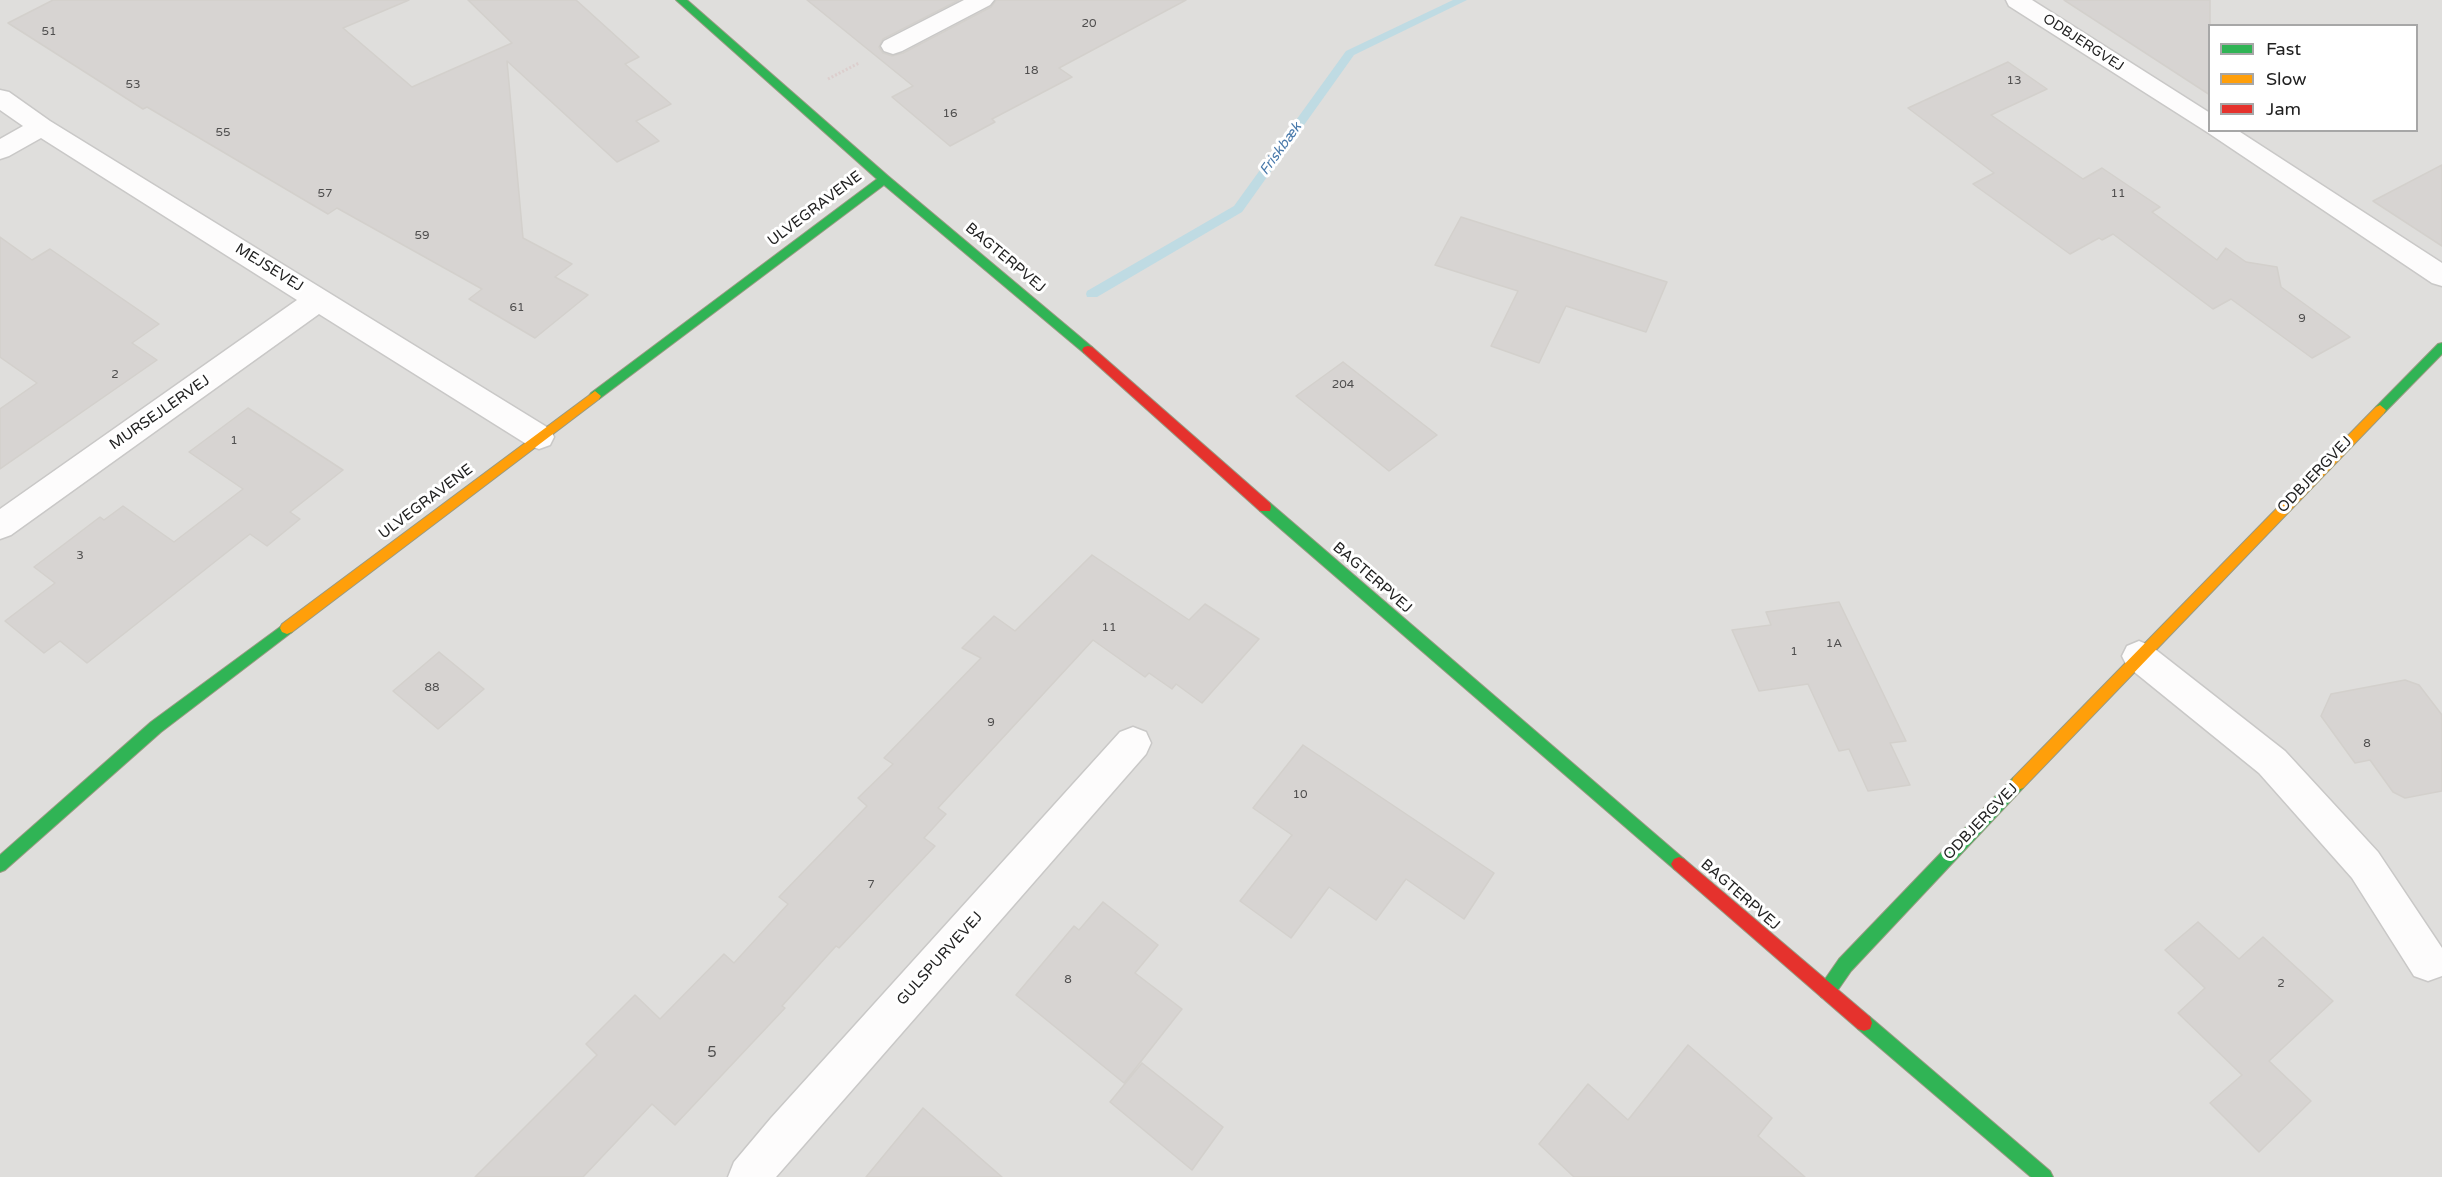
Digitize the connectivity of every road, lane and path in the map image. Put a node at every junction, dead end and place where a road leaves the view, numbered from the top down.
1 (681, 0) edge
2 (982, 0) edge
3 (2017, 0) edge
4 (892, 46) joint
5 (792, 97) junction
6 (0, 98) edge
7 (2208, 124) edge
8 (41, 127) junction
9 (2221, 132) edge
10 (0, 150) edge
11 (884, 179) junction
12 (2442, 276) edge
13 (319, 299) junction
14 (2442, 347) edge
15 (539, 436) junction
16 (0, 526) edge
17 (2139, 656) junction
18 (1133, 743) dead end
19 (0, 865) edge
20 (2428, 962) dead end
21 (1827, 991) junction
22 (749, 1177) edge
23 (2044, 1177) edge

1 - 5 street, BAGTERPVEJ
2 - 4 street
3 - 7 street, ODBJERGVEJ
4 - 5 path
5 - 11 street, BAGTERPVEJ
6 - 8 street, MEJSEVEJ
8 - 10 street
8 - 13 street, MEJSEVEJ
9 - 12 street
11 - 15 street, ULVEGRAVENE
11 - 21 street, BAGTERPVEJ
13 - 15 street, MEJSEVEJ
13 - 16 street, MURSEJLERVEJ
14 - 17 street, ODBJERGVEJ
15 - 19 street, ULVEGRAVENE
17 - 20 street
17 - 21 street, ODBJERGVEJ
18 - 22 street, GULSPURVEVEJ
21 - 23 street, BAGTERPVEJ

